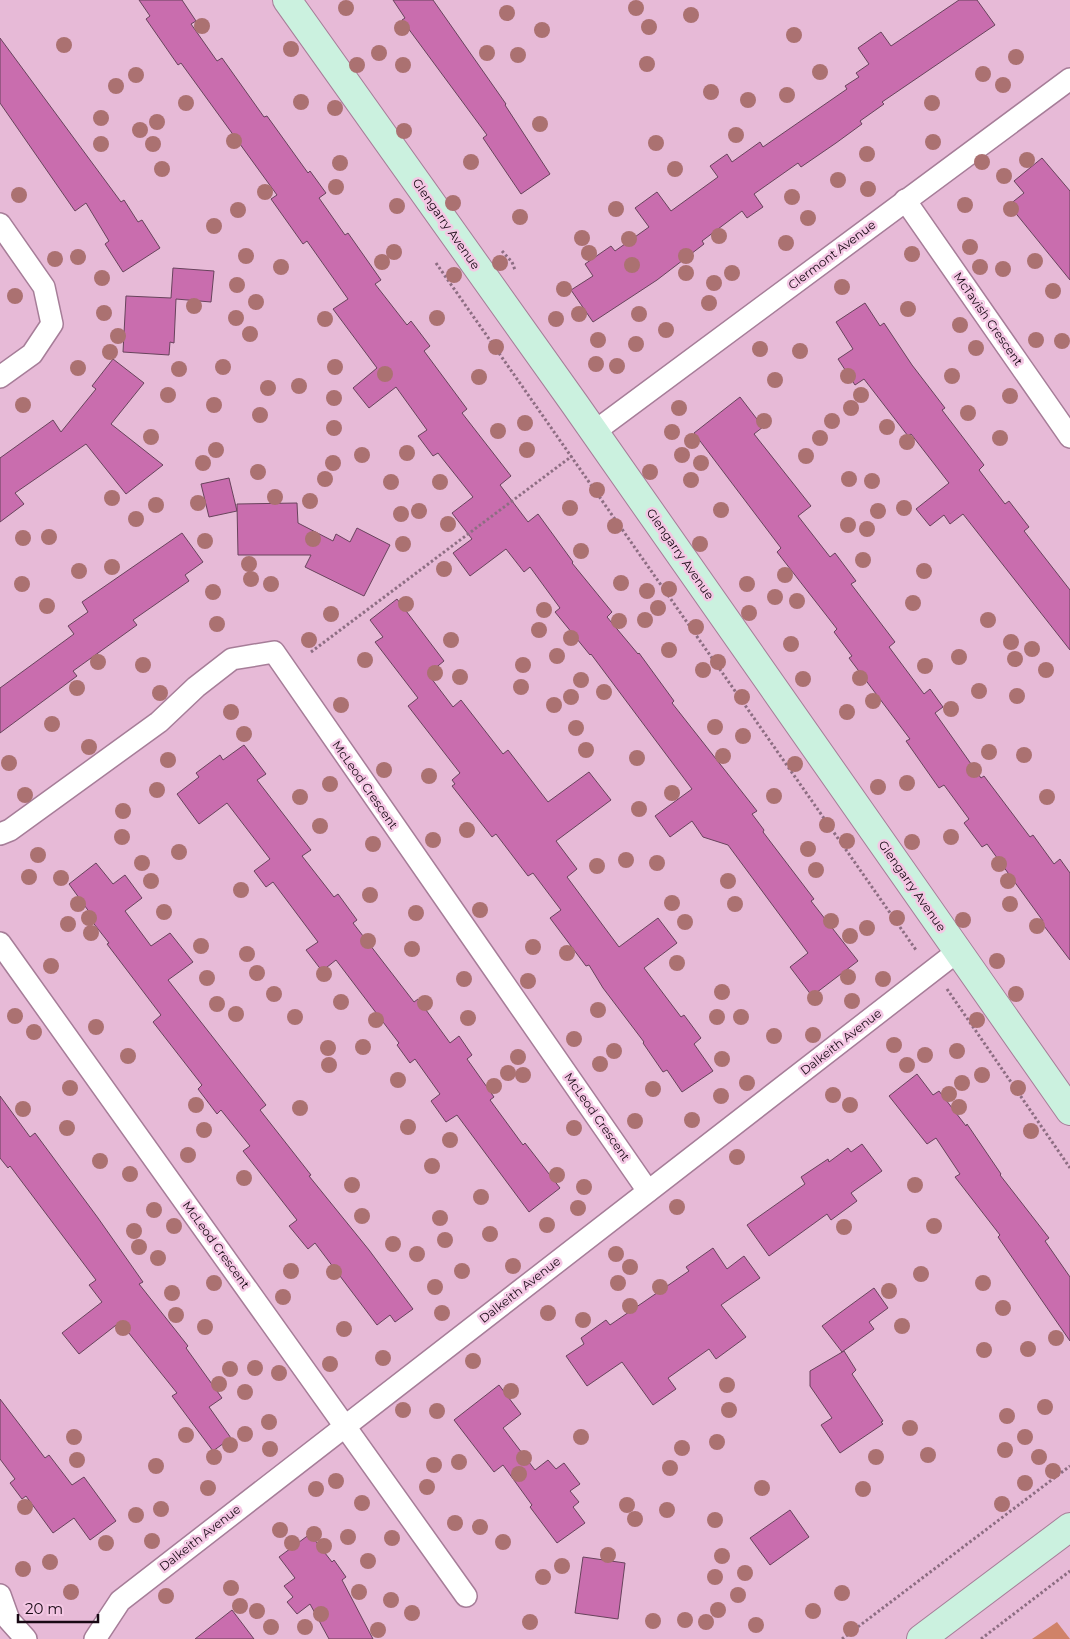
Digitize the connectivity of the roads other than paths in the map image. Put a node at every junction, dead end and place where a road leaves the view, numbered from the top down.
1 (287, 0) edge
2 (1070, 79) edge
3 (905, 200) junction
4 (0, 224) edge
5 (0, 377) edge
6 (594, 432) junction
7 (1070, 437) edge
8 (0, 834) edge
9 (0, 943) edge
10 (958, 951) junction
11 (1070, 1111) edge
12 (648, 1191) junction
13 (345, 1426) junction
14 (1070, 1527) edge
15 (0, 1595) edge
16 (466, 1596) dead end
17 (26, 1639) edge
18 (95, 1639) edge
19 (921, 1639) edge

1 - 6 street, Glengarry Avenue
2 - 3 street, Clermont Avenue
3 - 6 street, Clermont Avenue
3 - 7 street, McTavish Crescent
4 - 5 street
6 - 10 street, Glengarry Avenue
8 - 12 street, McLeod Crescent
9 - 13 street, McLeod Crescent
10 - 11 street, Glengarry Avenue
10 - 12 street, Dalkeith Avenue
12 - 13 street, Dalkeith Avenue
13 - 16 street, McLeod Crescent
13 - 18 street, Dalkeith Avenue
14 - 19 street
15 - 17 street

